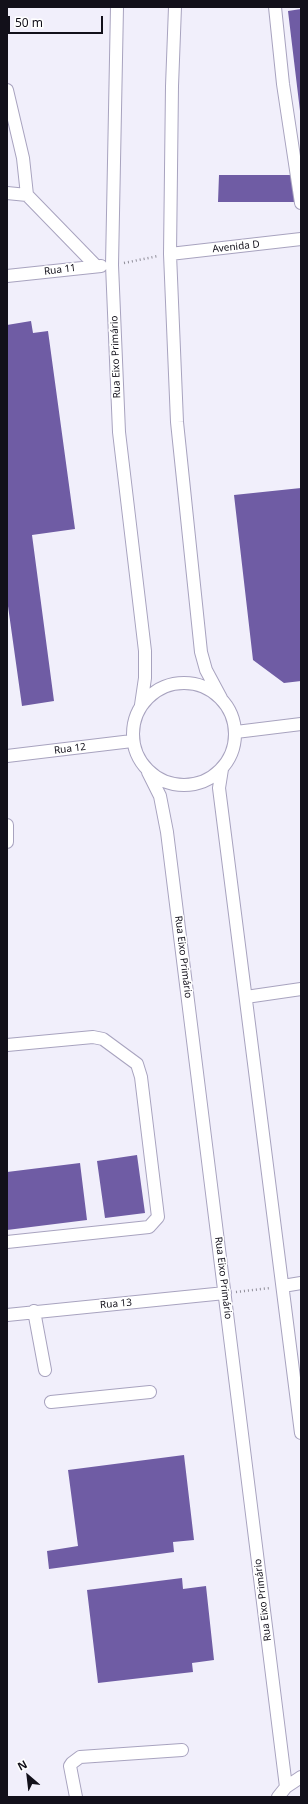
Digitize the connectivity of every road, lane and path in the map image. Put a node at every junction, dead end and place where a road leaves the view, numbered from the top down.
1 (117, 7) edge
2 (175, 7) edge
3 (275, 7) edge
4 (7, 90) edge
5 (7, 193) edge
6 (27, 195) junction
7 (301, 203) edge
8 (301, 239) edge
9 (170, 254) junction
10 (112, 265) junction
11 (96, 266) junction
12 (7, 276) edge
13 (221, 698) junction
14 (141, 705) junction
15 (301, 724) edge
16 (236, 732) junction
17 (132, 741) junction
18 (7, 756) edge
19 (222, 769) junction
20 (148, 772) junction
21 (7, 825) edge
22 (7, 842) edge
23 (301, 988) edge
24 (246, 998) junction
25 (7, 1045) edge
26 (7, 1242) edge
27 (301, 1283) edge
28 (283, 1286) junction
29 (225, 1293) junction
30 (34, 1312) junction
31 (7, 1315) edge
32 (45, 1370) dead end
33 (150, 1392) dead end
34 (51, 1402) dead end
35 (301, 1433) edge
36 (182, 1750) dead end
37 (301, 1777) edge
38 (286, 1787) junction
39 (76, 1797) edge
40 (278, 1797) edge

1 - 10 street, Rua Eixo Primário
2 - 9 street
3 - 7 street
4 - 6 street
5 - 6 street
6 - 11 street
8 - 9 street, Avenida D
9 - 10 path
9 - 13 street
10 - 11 street, Rua 11
10 - 14 street, Rua Eixo Primário
11 - 12 street, Rua 11
13 - 14 street
13 - 16 street
14 - 17 street
15 - 16 street
16 - 19 street
17 - 18 street, Rua 12
17 - 20 street
19 - 20 street
19 - 24 street
20 - 29 street, Rua Eixo Primário
21 - 22 street
23 - 24 street
24 - 28 street
25 - 26 street
27 - 28 street
28 - 29 path
28 - 35 street
29 - 30 street, Rua 13
29 - 38 street, Rua Eixo Primário
30 - 31 street, Rua 13
30 - 32 street
33 - 34 street
36 - 39 street
37 - 38 street
38 - 40 street

